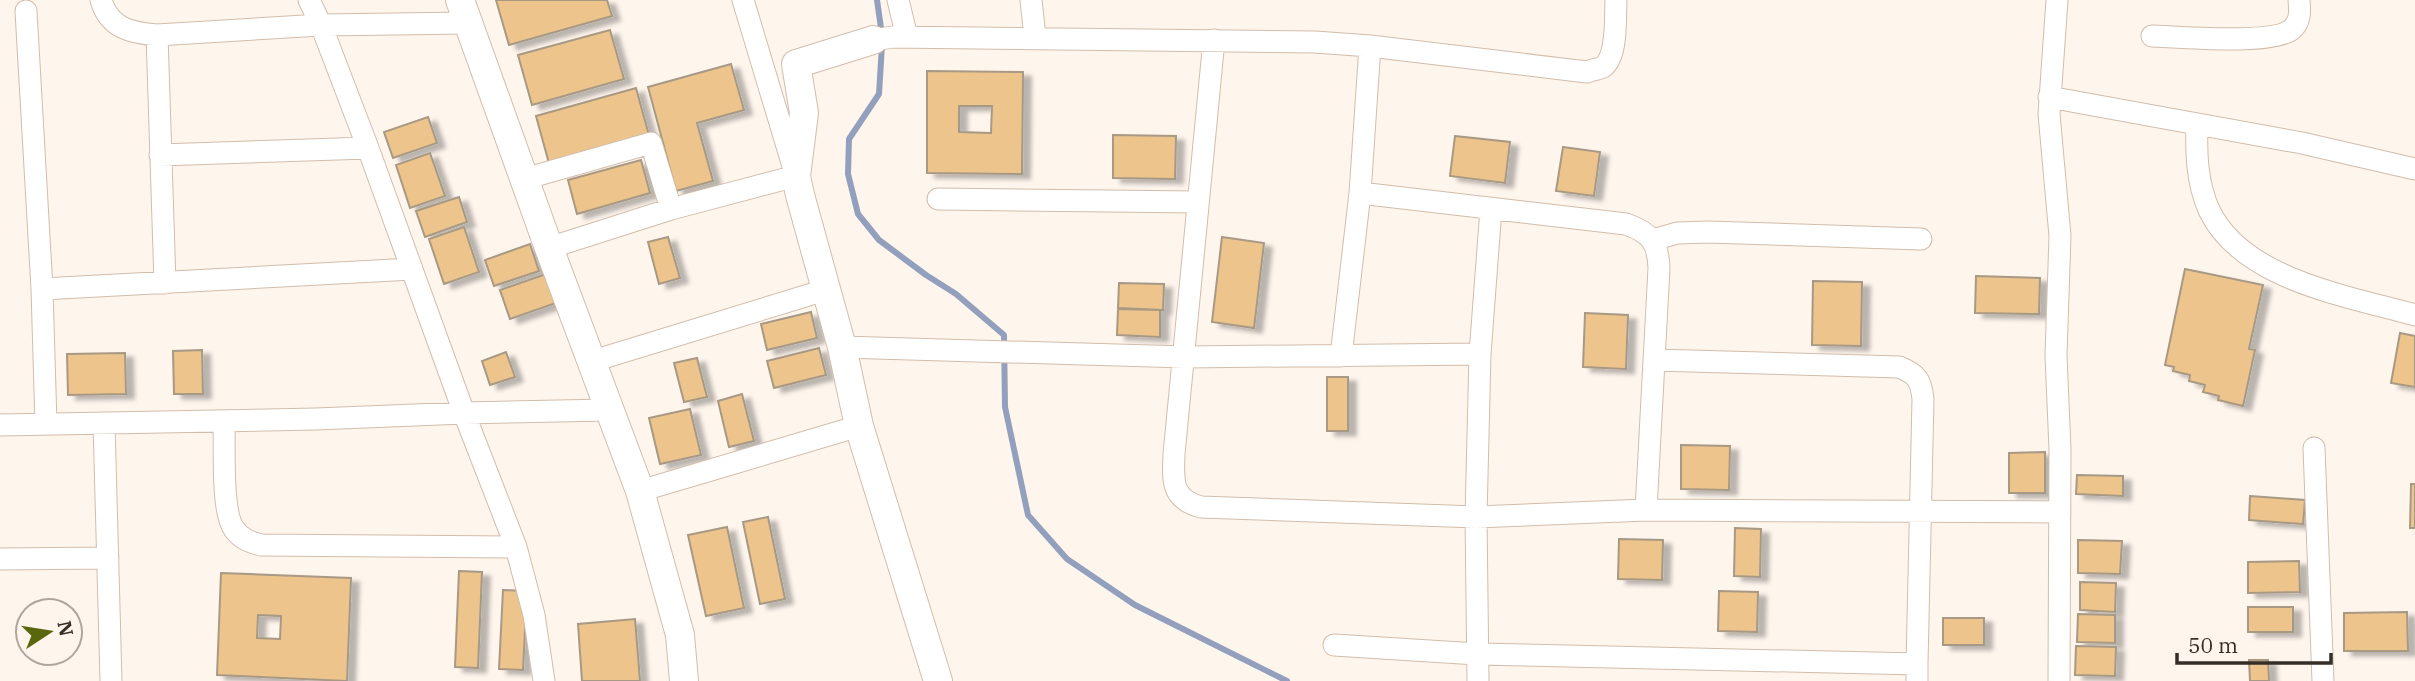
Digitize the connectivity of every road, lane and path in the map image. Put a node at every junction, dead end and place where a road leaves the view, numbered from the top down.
1 (102, 0) edge
2 (309, 0) edge
3 (743, 0) edge
4 (898, 0) edge
5 (1031, 0) edge
6 (1616, 0) edge
7 (2057, 0) edge
8 (2299, 0) edge
9 (26, 11) dead end
10 (463, 11) edge
11 (321, 25) junction
12 (157, 35) junction
13 (2151, 36) dead end
14 (1035, 37) junction
15 (891, 38) junction
16 (1214, 40) junction
17 (1370, 46) junction
18 (2049, 97) junction
19 (2197, 125) junction
20 (368, 148) junction
21 (160, 155) junction
22 (2415, 169) edge
23 (796, 176) junction
24 (524, 179) junction
25 (1360, 193) junction
26 (939, 199) dead end
27 (1198, 202) junction
28 (671, 209) junction
29 (1491, 209) junction
30 (1921, 239) dead end
31 (1653, 240) junction
32 (549, 248) junction
33 (412, 269) junction
34 (165, 283) junction
35 (42, 289) junction
36 (825, 290) junction
37 (2415, 315) edge
38 (842, 347) junction
39 (1480, 354) junction
40 (1341, 356) junction
41 (1185, 357) junction
42 (1654, 360) junction
43 (593, 361) junction
44 (609, 410) junction
45 (464, 412) junction
46 (224, 421) junction
47 (104, 423) junction
48 (46, 424) junction
49 (0, 425) edge
50 (859, 426) junction
51 (2314, 449) dead end
52 (640, 491) junction
53 (1646, 510) junction
54 (2060, 512) junction
55 (1922, 513) junction
56 (1476, 517) junction
57 (516, 547) junction
58 (0, 558) edge
59 (108, 558) junction
60 (1334, 645) dead end
61 (1477, 654) junction
62 (1917, 672) edge
63 (111, 681) edge
64 (544, 681) edge
65 (684, 681) edge
66 (939, 681) edge
67 (1478, 681) edge
68 (2059, 681) edge
69 (2323, 681) edge

1 - 12 street
2 - 11 street
3 - 23 street
4 - 15 street
5 - 14 street
6 - 17 street
7 - 18 street
8 - 13 street
9 - 35 street
10 - 11 street
10 - 24 street
11 - 12 street
11 - 20 street
12 - 21 street
14 - 15 street
14 - 16 street
15 - 23 street
16 - 17 street
16 - 27 street
17 - 25 street
18 - 19 street
18 - 54 street
19 - 22 street
19 - 37 street
20 - 21 street
20 - 33 street
21 - 34 street
23 - 28 street
23 - 36 street
24 - 28 street
24 - 32 street
25 - 29 street
25 - 40 street
26 - 27 street
27 - 41 street
28 - 32 street
29 - 31 street
29 - 39 street
30 - 31 street
31 - 42 street
32 - 43 street
33 - 34 street
33 - 45 street
34 - 35 street
35 - 48 street
36 - 38 street
36 - 43 street
38 - 41 street
38 - 50 street
39 - 40 street
39 - 56 street
40 - 41 street
41 - 56 street
42 - 53 street
42 - 55 street
43 - 44 street
44 - 45 street
44 - 52 street
45 - 46 street
45 - 57 street
46 - 47 street
46 - 57 street
47 - 48 street
47 - 59 street
48 - 49 street
50 - 52 street
50 - 66 street
51 - 69 street
52 - 65 street
53 - 55 street
53 - 56 street
54 - 55 street
54 - 68 street
55 - 62 street
56 - 61 street
57 - 64 street
58 - 59 street
59 - 63 street
60 - 61 street
61 - 62 street
61 - 67 street

